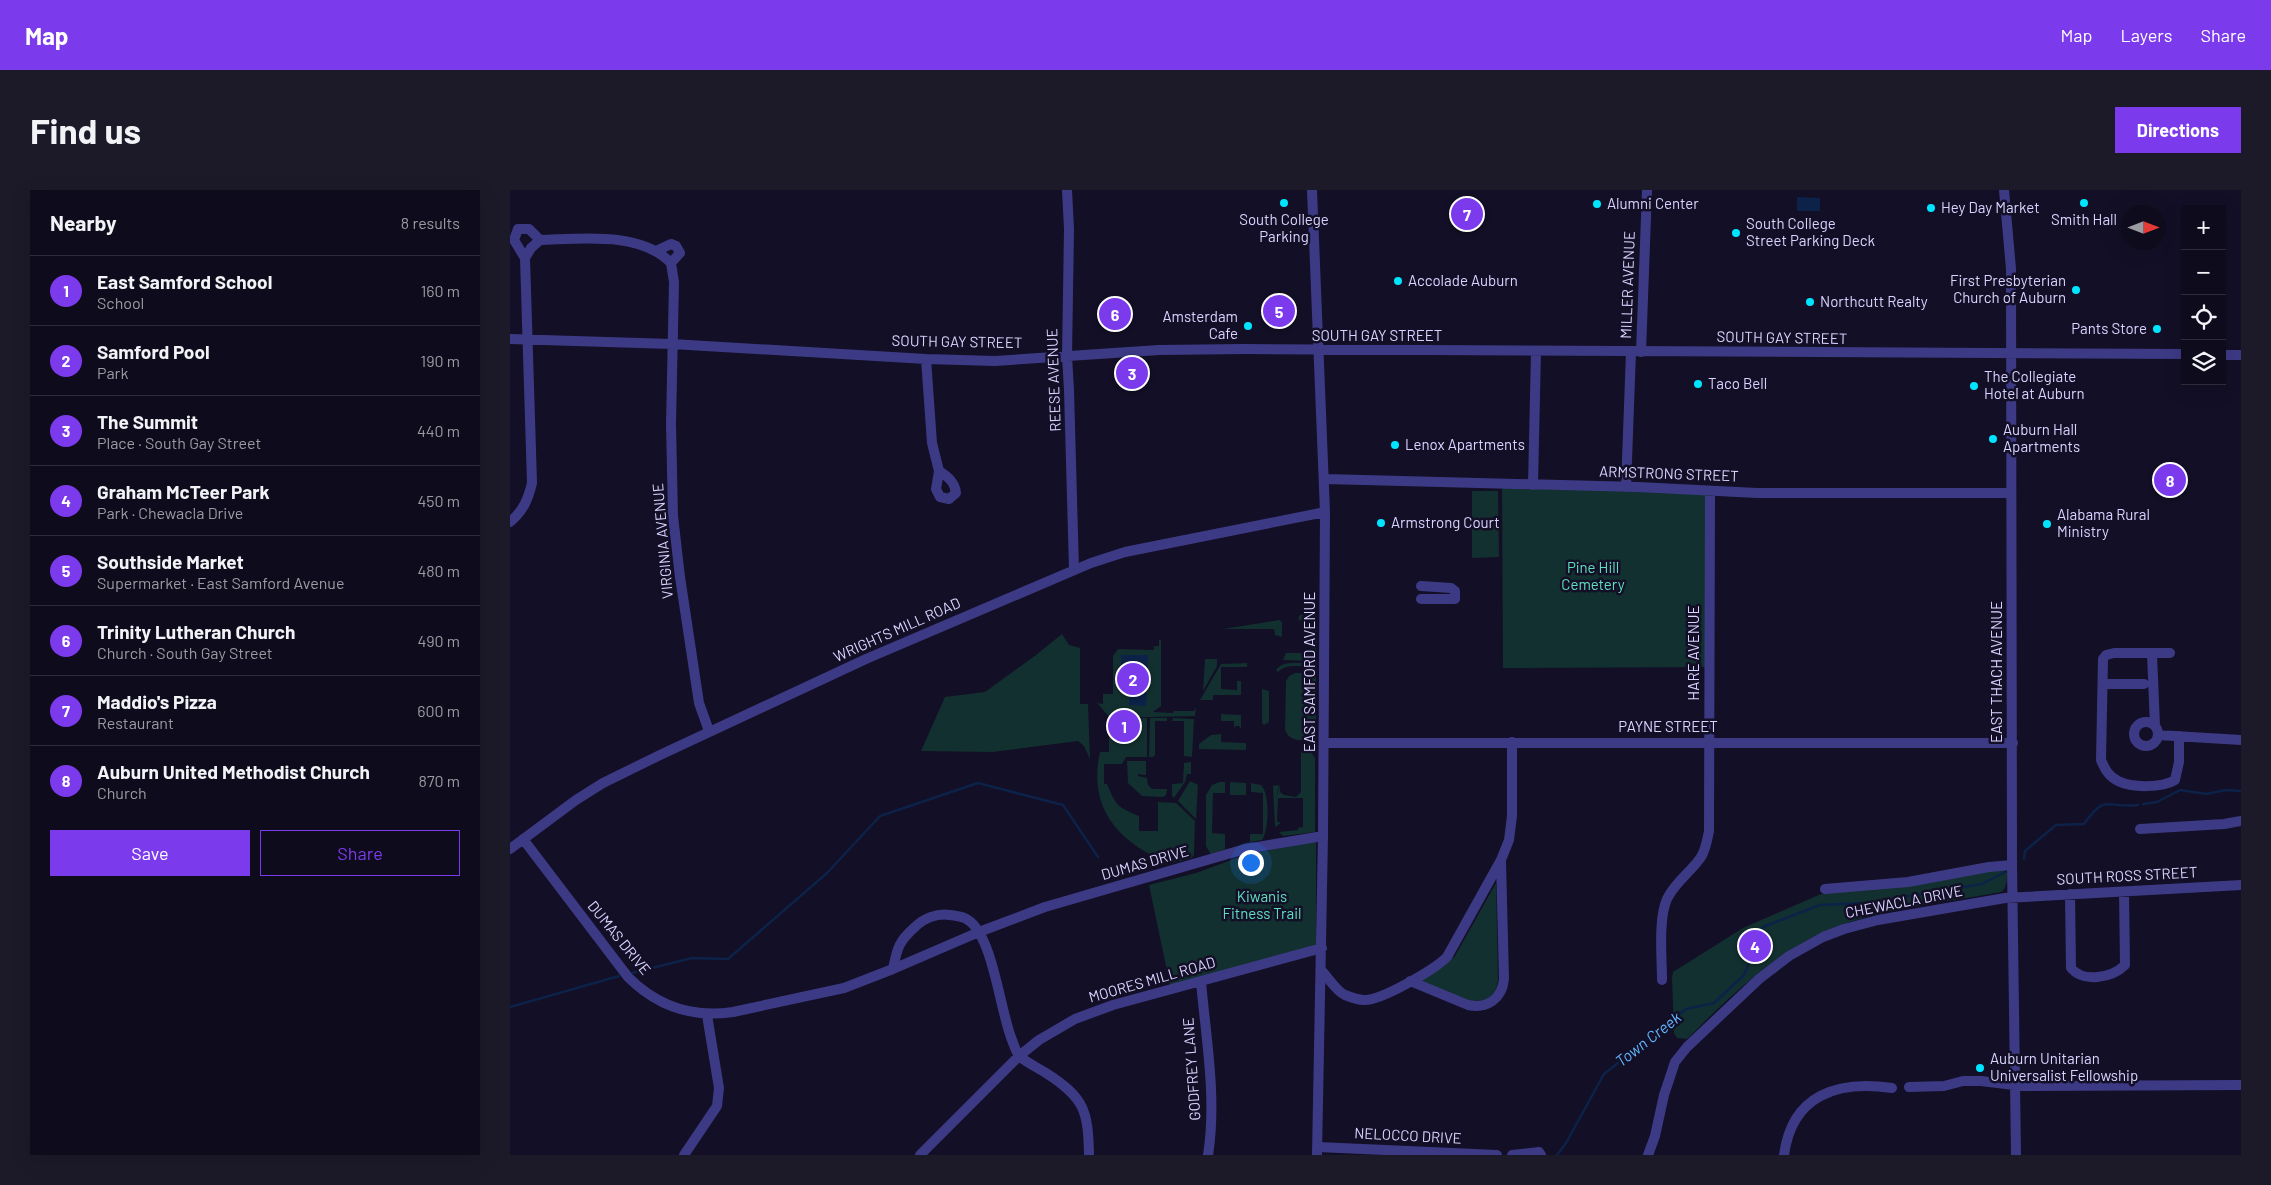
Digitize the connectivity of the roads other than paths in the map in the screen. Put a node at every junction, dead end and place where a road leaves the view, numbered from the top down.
1 (1067, 190) edge
2 (1312, 190) edge
3 (1647, 190) edge
4 (2004, 190) edge
5 (540, 240) junction
6 (656, 251) junction
7 (525, 258) junction
8 (671, 263) junction
9 (510, 339) edge
10 (528, 339) junction
11 (672, 344) junction
12 (1318, 350) junction
13 (1536, 351) junction
14 (1636, 352) junction
15 (2010, 354) junction
16 (2181, 354) edge
17 (2226, 355) edge
18 (2241, 355) edge
19 (1066, 356) junction
20 (926, 359) junction
21 (939, 471) dead end
22 (1325, 479) junction
23 (1533, 485) junction
24 (1626, 487) junction
25 (1710, 491) junction
26 (2012, 493) junction
27 (1326, 512) junction
28 (510, 522) edge
29 (1074, 570) junction
30 (1421, 586) dead end
31 (1421, 599) dead end
32 (2170, 653) dead end
33 (2152, 654) junction
34 (2103, 684) junction
35 (2144, 684) dead end
36 (709, 731) junction
37 (2179, 736) junction
38 (2241, 740) edge
39 (1708, 741) junction
40 (1512, 742) junction
41 (1324, 743) junction
42 (2013, 743) junction
43 (2241, 821) edge
44 (2140, 829) dead end
45 (1323, 836) junction
46 (523, 839) junction
47 (510, 849) edge
48 (1501, 860) junction
49 (2012, 865) junction
50 (2241, 885) edge
51 (1824, 889) dead end
52 (2124, 892) junction
53 (2070, 894) junction
54 (2014, 897) junction
55 (979, 932) junction
56 (1322, 948) junction
57 (893, 969) junction
58 (1321, 970) junction
59 (1662, 980) dead end
60 (1410, 981) junction
61 (1201, 982) junction
62 (708, 1015) junction
63 (1019, 1056) junction
64 (2014, 1085) junction
65 (2241, 1085) edge
66 (1909, 1087) dead end
67 (1892, 1088) dead end
68 (1318, 1151) edge
69 (684, 1155) edge
70 (920, 1155) edge
71 (1088, 1155) edge
72 (1208, 1155) edge
73 (1498, 1155) edge
74 (1512, 1155) edge
75 (1541, 1155) edge
76 (1648, 1155) edge
77 (1784, 1155) edge
78 (2016, 1155) edge

1 - 19 street, REESE AVENUE
2 - 12 street, EAST SAMFORD AVENUE
3 - 14 street, MILLER AVENUE
4 - 15 street, EAST THACH AVENUE
5 - 6 street
5 - 7 street
5 - 7 street
6 - 8 street
6 - 8 street, VIRGINIA AVENUE
7 - 10 street
8 - 11 street, VIRGINIA AVENUE
9 - 10 street, SOUTH GAY STREET
10 - 11 street, SOUTH GAY STREET
10 - 28 street
11 - 20 street, SOUTH GAY STREET
11 - 36 street, VIRGINIA AVENUE
12 - 13 street, SOUTH GAY STREET
12 - 19 street, SOUTH GAY STREET
12 - 22 street, EAST SAMFORD AVENUE
13 - 14 street, SOUTH GAY STREET
13 - 23 street
14 - 15 street, SOUTH GAY STREET
14 - 24 street, MILLER AVENUE
15 - 16 street, SOUTH GAY STREET
15 - 26 street, EAST THACH AVENUE
17 - 18 street
19 - 20 street, SOUTH GAY STREET
19 - 29 street, REESE AVENUE
20 - 21 street
22 - 23 street, ARMSTRONG STREET
22 - 27 street, EAST SAMFORD AVENUE
23 - 24 street, ARMSTRONG STREET
24 - 25 street, ARMSTRONG STREET
25 - 26 street, ARMSTRONG STREET
25 - 39 street, HARE AVENUE
26 - 42 street, EAST THACH AVENUE
27 - 29 street, WRIGHTS MILL ROAD
27 - 41 street, EAST SAMFORD AVENUE
29 - 36 street, WRIGHTS MILL ROAD
30 - 31 street
32 - 33 street
33 - 34 street
33 - 37 street
34 - 35 street
34 - 37 street
36 - 46 street, WRIGHTS MILL ROAD
37 - 38 street
39 - 40 street, PAYNE STREET
39 - 42 street, PAYNE STREET
39 - 59 street, HARE AVENUE
40 - 41 street, PAYNE STREET
40 - 48 street
41 - 45 street, EAST SAMFORD AVENUE
42 - 49 street, EAST THACH AVENUE
43 - 44 street
45 - 55 street, DUMAS DRIVE
45 - 56 street, EAST SAMFORD AVENUE
46 - 47 street, WRIGHTS MILL ROAD
46 - 62 street, DUMAS DRIVE
48 - 60 street
48 - 60 street
49 - 51 street
49 - 54 street, EAST THACH AVENUE
50 - 52 street, SOUTH ROSS STREET
52 - 53 street, SOUTH ROSS STREET
52 - 53 street
53 - 54 street, SOUTH ROSS STREET
54 - 64 street, EAST THACH AVENUE
54 - 76 street, CHEWACLA DRIVE
55 - 57 street, DUMAS DRIVE
55 - 57 street
55 - 63 street
56 - 58 street, EAST SAMFORD AVENUE
56 - 61 street, MOORES MILL ROAD
57 - 62 street, DUMAS DRIVE
58 - 60 street
58 - 68 street, EAST SAMFORD AVENUE
61 - 63 street, MOORES MILL ROAD
61 - 72 street, GODFREY LANE
62 - 69 street
63 - 70 street, MOORES MILL ROAD
63 - 71 street
64 - 65 street
64 - 66 street
64 - 78 street, EAST THACH AVENUE
67 - 77 street
68 - 73 street, NELOCCO DRIVE
74 - 75 street

